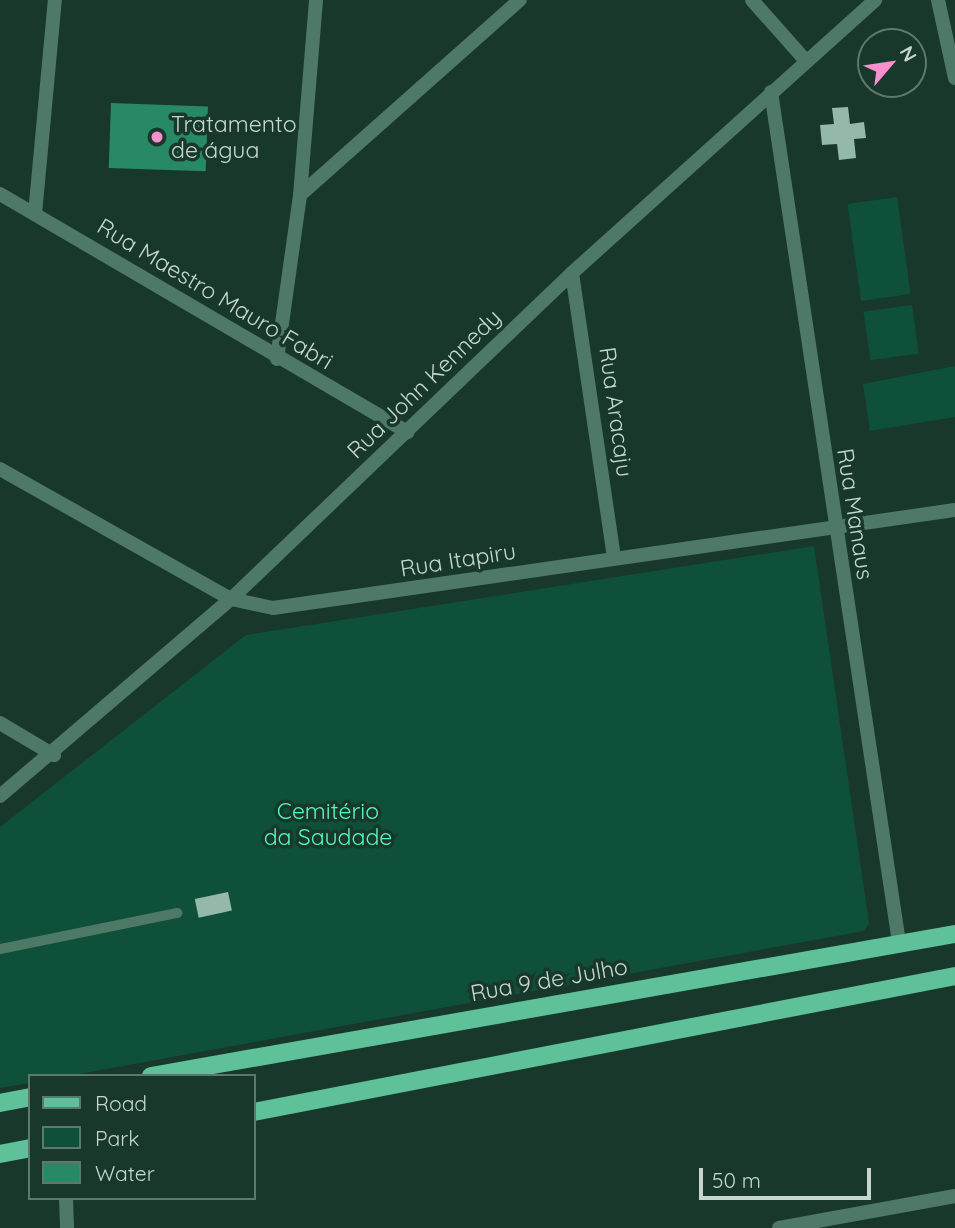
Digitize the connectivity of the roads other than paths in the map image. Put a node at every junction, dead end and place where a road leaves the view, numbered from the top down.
1 (55, 0) edge
2 (316, 0) edge
3 (520, 0) edge
4 (752, 0) edge
5 (875, 0) edge
6 (937, 0) edge
7 (806, 61) junction
8 (955, 78) edge
9 (771, 92) junction
10 (0, 194) edge
11 (300, 195) junction
12 (35, 214) junction
13 (572, 273) junction
14 (277, 359) junction
15 (408, 432) junction
16 (0, 469) edge
17 (955, 510) edge
18 (834, 529) junction
19 (614, 558) junction
20 (232, 599) junction
21 (0, 723) edge
22 (54, 755) junction
23 (0, 796) edge
24 (177, 914) dead end
25 (955, 934) edge
26 (899, 942) junction
27 (0, 949) edge
28 (955, 976) edge
29 (162, 1074) edge
30 (28, 1097) edge
31 (0, 1103) edge
32 (256, 1112) edge
33 (28, 1148) edge
34 (0, 1154) edge
35 (955, 1196) edge
36 (66, 1200) edge
37 (67, 1228) edge
38 (779, 1228) edge

1 - 12 street
2 - 11 street
3 - 11 street
4 - 7 street
5 - 7 street, Rua John Kennedy
6 - 8 street
7 - 9 street, Rua John Kennedy
9 - 13 street, Rua John Kennedy
9 - 18 street, Rua Manaus
10 - 12 street, Rua Maestro Mauro Fabri
11 - 14 street
12 - 14 street, Rua Maestro Mauro Fabri
13 - 15 street, Rua John Kennedy
13 - 19 street, Rua Aracaju
14 - 15 street, Rua Maestro Mauro Fabri
15 - 20 street, Rua John Kennedy
16 - 20 street, Rua Itapiru
17 - 18 street, Rua Itapiru
18 - 19 street, Rua Itapiru
18 - 26 street, Rua Manaus
19 - 20 street, Rua Itapiru
20 - 22 street, Rua John Kennedy
21 - 22 street
22 - 23 street, Rua John Kennedy
24 - 27 lane
25 - 26 main road, Rua 9 de Julho
26 - 29 main road, Rua 9 de Julho
28 - 32 main road
30 - 31 main road
33 - 34 main road
35 - 38 street
36 - 37 street

